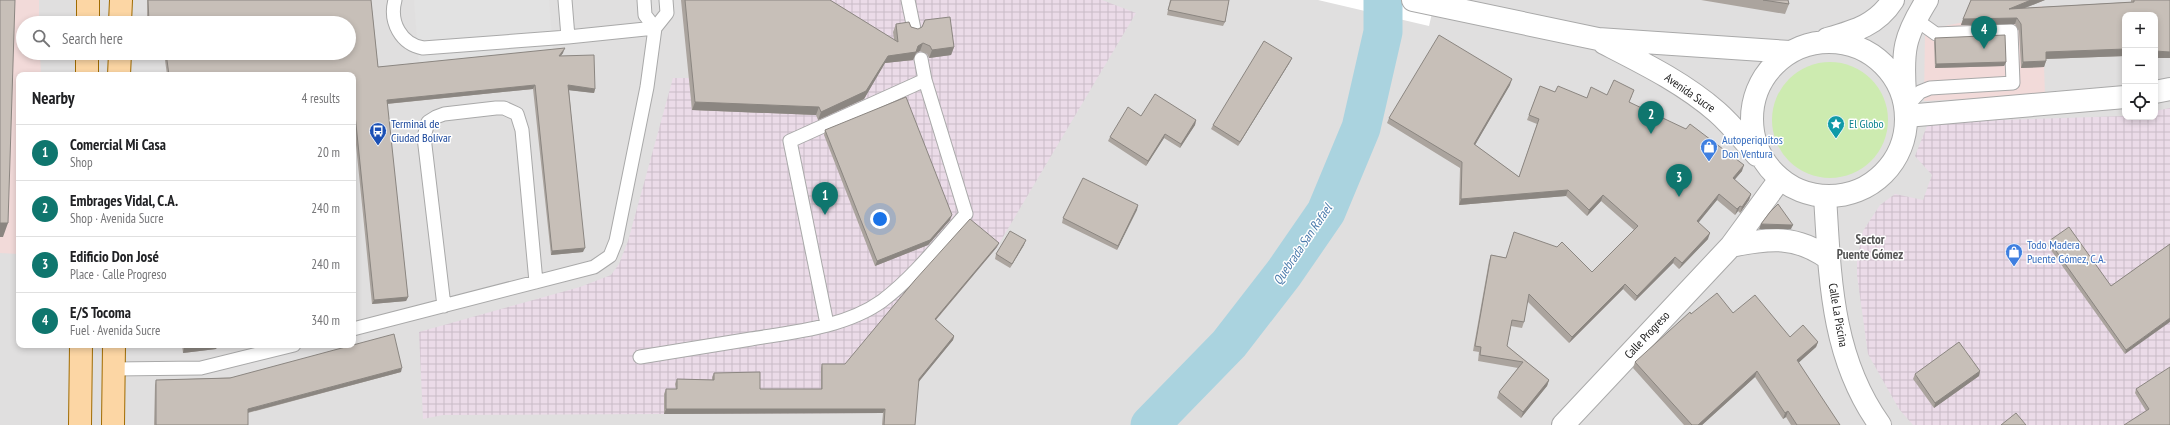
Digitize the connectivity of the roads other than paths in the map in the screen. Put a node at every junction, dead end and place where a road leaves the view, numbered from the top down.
1 (88, 0) edge
2 (121, 0) edge
3 (395, 0) edge
4 (565, 0) edge
5 (644, 0) edge
6 (666, 0) edge
7 (908, 0) edge
8 (1413, 0) edge
9 (1893, 0) edge
10 (1927, 0) edge
11 (88, 16) edge
12 (120, 16) edge
13 (1915, 19) junction
14 (655, 28) junction
15 (914, 29) edge
16 (568, 38) junction
17 (1598, 39) junction
18 (1799, 48) junction
19 (921, 59) dead end
20 (87, 60) edge
21 (120, 60) edge
22 (86, 72) edge
23 (119, 72) edge
24 (925, 80) junction
25 (2170, 88) edge
26 (2158, 91) edge
27 (2122, 96) edge
28 (1906, 112) junction
29 (1774, 172) junction
30 (1825, 196) junction
31 (1731, 246) junction
32 (1829, 259) junction
33 (536, 282) junction
34 (444, 306) junction
35 (827, 324) junction
36 (356, 328) edge
37 (82, 348) edge
38 (114, 348) edge
39 (269, 348) edge
40 (252, 350) edge
41 (640, 357) dead end
42 (114, 369) junction
43 (80, 425) edge
44 (113, 425) edge
45 (1563, 425) edge
46 (1880, 425) edge

1 - 11 main road
2 - 12 main road
3 - 16 lane
4 - 16 lane
5 - 14 lane
6 - 14 lane
7 - 15 lane
8 - 17 street, Avenida Sucre
9 - 18 street, Avenida Sucre
10 - 13 street
13 - 28 street
13 - 28 lane
14 - 16 lane
14 - 33 lane
17 - 18 street, Avenida Sucre
17 - 29 street, Avenida Sucre
18 - 28 street
18 - 29 street
19 - 24 lane
20 - 22 main road
21 - 23 main road
24 - 35 lane
24 - 35 lane
25 - 26 street
27 - 28 street
28 - 30 street
29 - 30 street
29 - 31 street, Calle Progreso
30 - 32 street, Calle La Piscina
31 - 32 street
31 - 45 street, Calle Progreso
32 - 46 street, Calle La Piscina
33 - 34 lane
33 - 34 lane
34 - 36 lane
35 - 41 lane
37 - 43 main road
38 - 42 main road
39 - 40 lane
40 - 42 lane
42 - 44 main road

